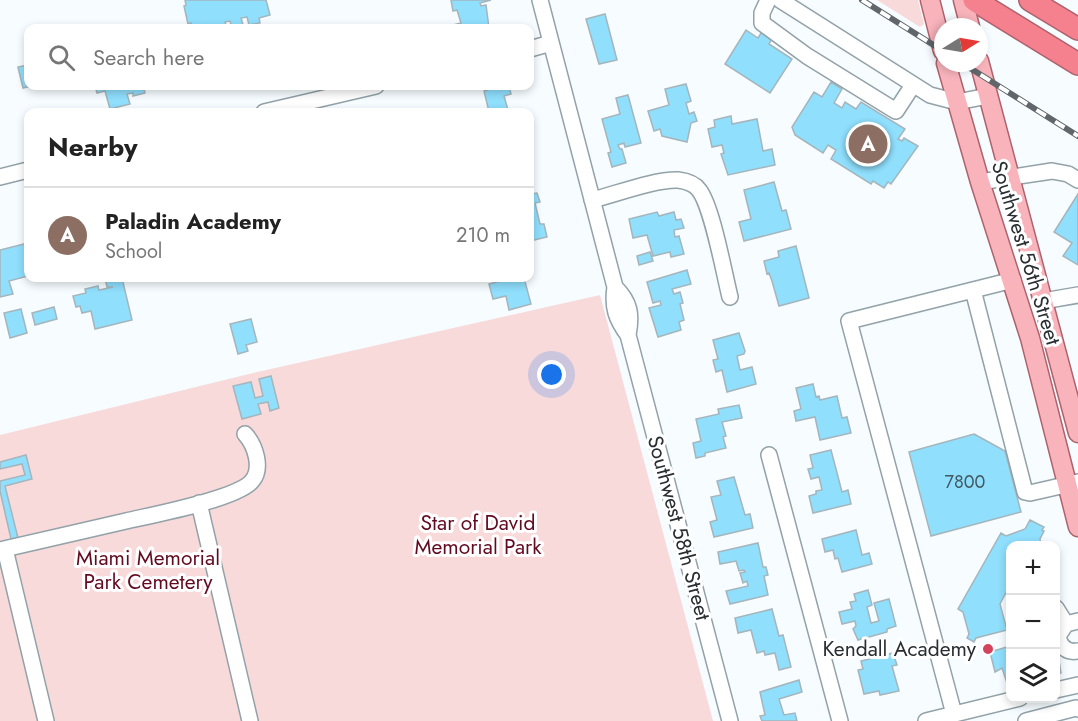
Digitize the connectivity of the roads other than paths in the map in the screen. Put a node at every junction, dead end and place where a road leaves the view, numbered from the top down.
1 (540, 0) edge
2 (768, 0) edge
3 (780, 0) edge
4 (930, 0) edge
5 (963, 0) edge
6 (974, 0) edge
7 (1030, 0) edge
8 (935, 18) edge
9 (968, 18) edge
10 (1078, 29) edge
11 (551, 43) junction
12 (534, 47) edge
13 (1078, 64) edge
14 (949, 72) edge
15 (982, 72) edge
16 (913, 85) junction
17 (359, 90) edge
18 (988, 96) junction
19 (957, 102) junction
20 (281, 108) edge
21 (24, 171) edge
22 (0, 177) edge
23 (1009, 177) junction
24 (1078, 180) edge
25 (980, 182) junction
26 (592, 200) junction
27 (1013, 280) junction
28 (973, 290) junction
29 (1078, 295) edge
30 (730, 297) dead end
31 (1043, 301) junction
32 (1078, 433) edge
33 (245, 434) dead end
34 (769, 455) dead end
35 (1073, 482) edge
36 (199, 503) junction
37 (1078, 527) edge
38 (2, 550) edge
39 (1060, 612) edge
40 (1072, 623) edge
41 (1078, 651) edge
42 (1078, 685) edge
43 (1060, 689) edge
44 (1006, 702) edge
45 (1020, 703) edge
46 (1078, 709) edge
47 (954, 714) junction
48 (46, 721) edge
49 (250, 721) edge
50 (730, 721) edge
51 (840, 721) edge
52 (926, 721) edge
53 (1025, 721) edge

1 - 11 street, Southwest 58th Street
2 - 16 street
3 - 16 street
4 - 8 main road
5 - 9 main road
6 - 13 highway
7 - 10 highway
11 - 12 street
11 - 26 street, Southwest 58th Street
14 - 19 main road, Southwest 56th Street
15 - 18 main road, Southwest 56th Street
16 - 19 street
17 - 20 street
18 - 19 street
18 - 23 main road, Southwest 56th Street
19 - 25 main road, Southwest 56th Street
21 - 22 street
23 - 24 street
23 - 25 street
23 - 31 main road, Southwest 56th Street
25 - 27 main road, Southwest 56th Street
26 - 30 street
26 - 50 street, Southwest 58th Street
27 - 28 street
27 - 35 main road, Southwest 56th Street
28 - 35 street
28 - 47 street
29 - 31 street
31 - 32 main road, Southwest 56th Street
33 - 36 street
34 - 51 street
35 - 37 main road, Southwest 56th Street
36 - 38 street
36 - 49 street
38 - 48 street
39 - 40 street
40 - 41 street
42 - 43 street
44 - 47 street
45 - 53 street
46 - 53 street
47 - 52 street

